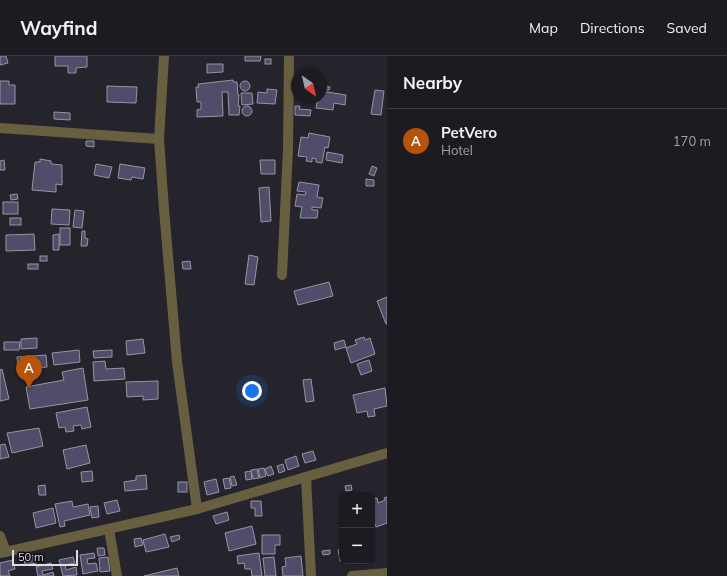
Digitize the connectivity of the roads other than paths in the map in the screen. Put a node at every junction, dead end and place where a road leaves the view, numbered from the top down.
1 (164, 56) edge
2 (289, 56) edge
3 (0, 128) edge
4 (159, 139) junction
5 (282, 275) dead end
6 (387, 453) edge
7 (306, 477) junction
8 (197, 509) junction
9 (109, 530) junction
10 (0, 536) edge
11 (3, 552) edge
12 (382, 575) edge
13 (117, 576) edge
14 (311, 576) edge
15 (319, 576) edge
16 (352, 576) edge

1 - 4 street
2 - 5 street
3 - 4 street
4 - 8 street
6 - 7 street
7 - 8 street
7 - 14 street
8 - 9 street
9 - 11 street
9 - 13 street
10 - 11 street
12 - 16 street
14 - 15 street

